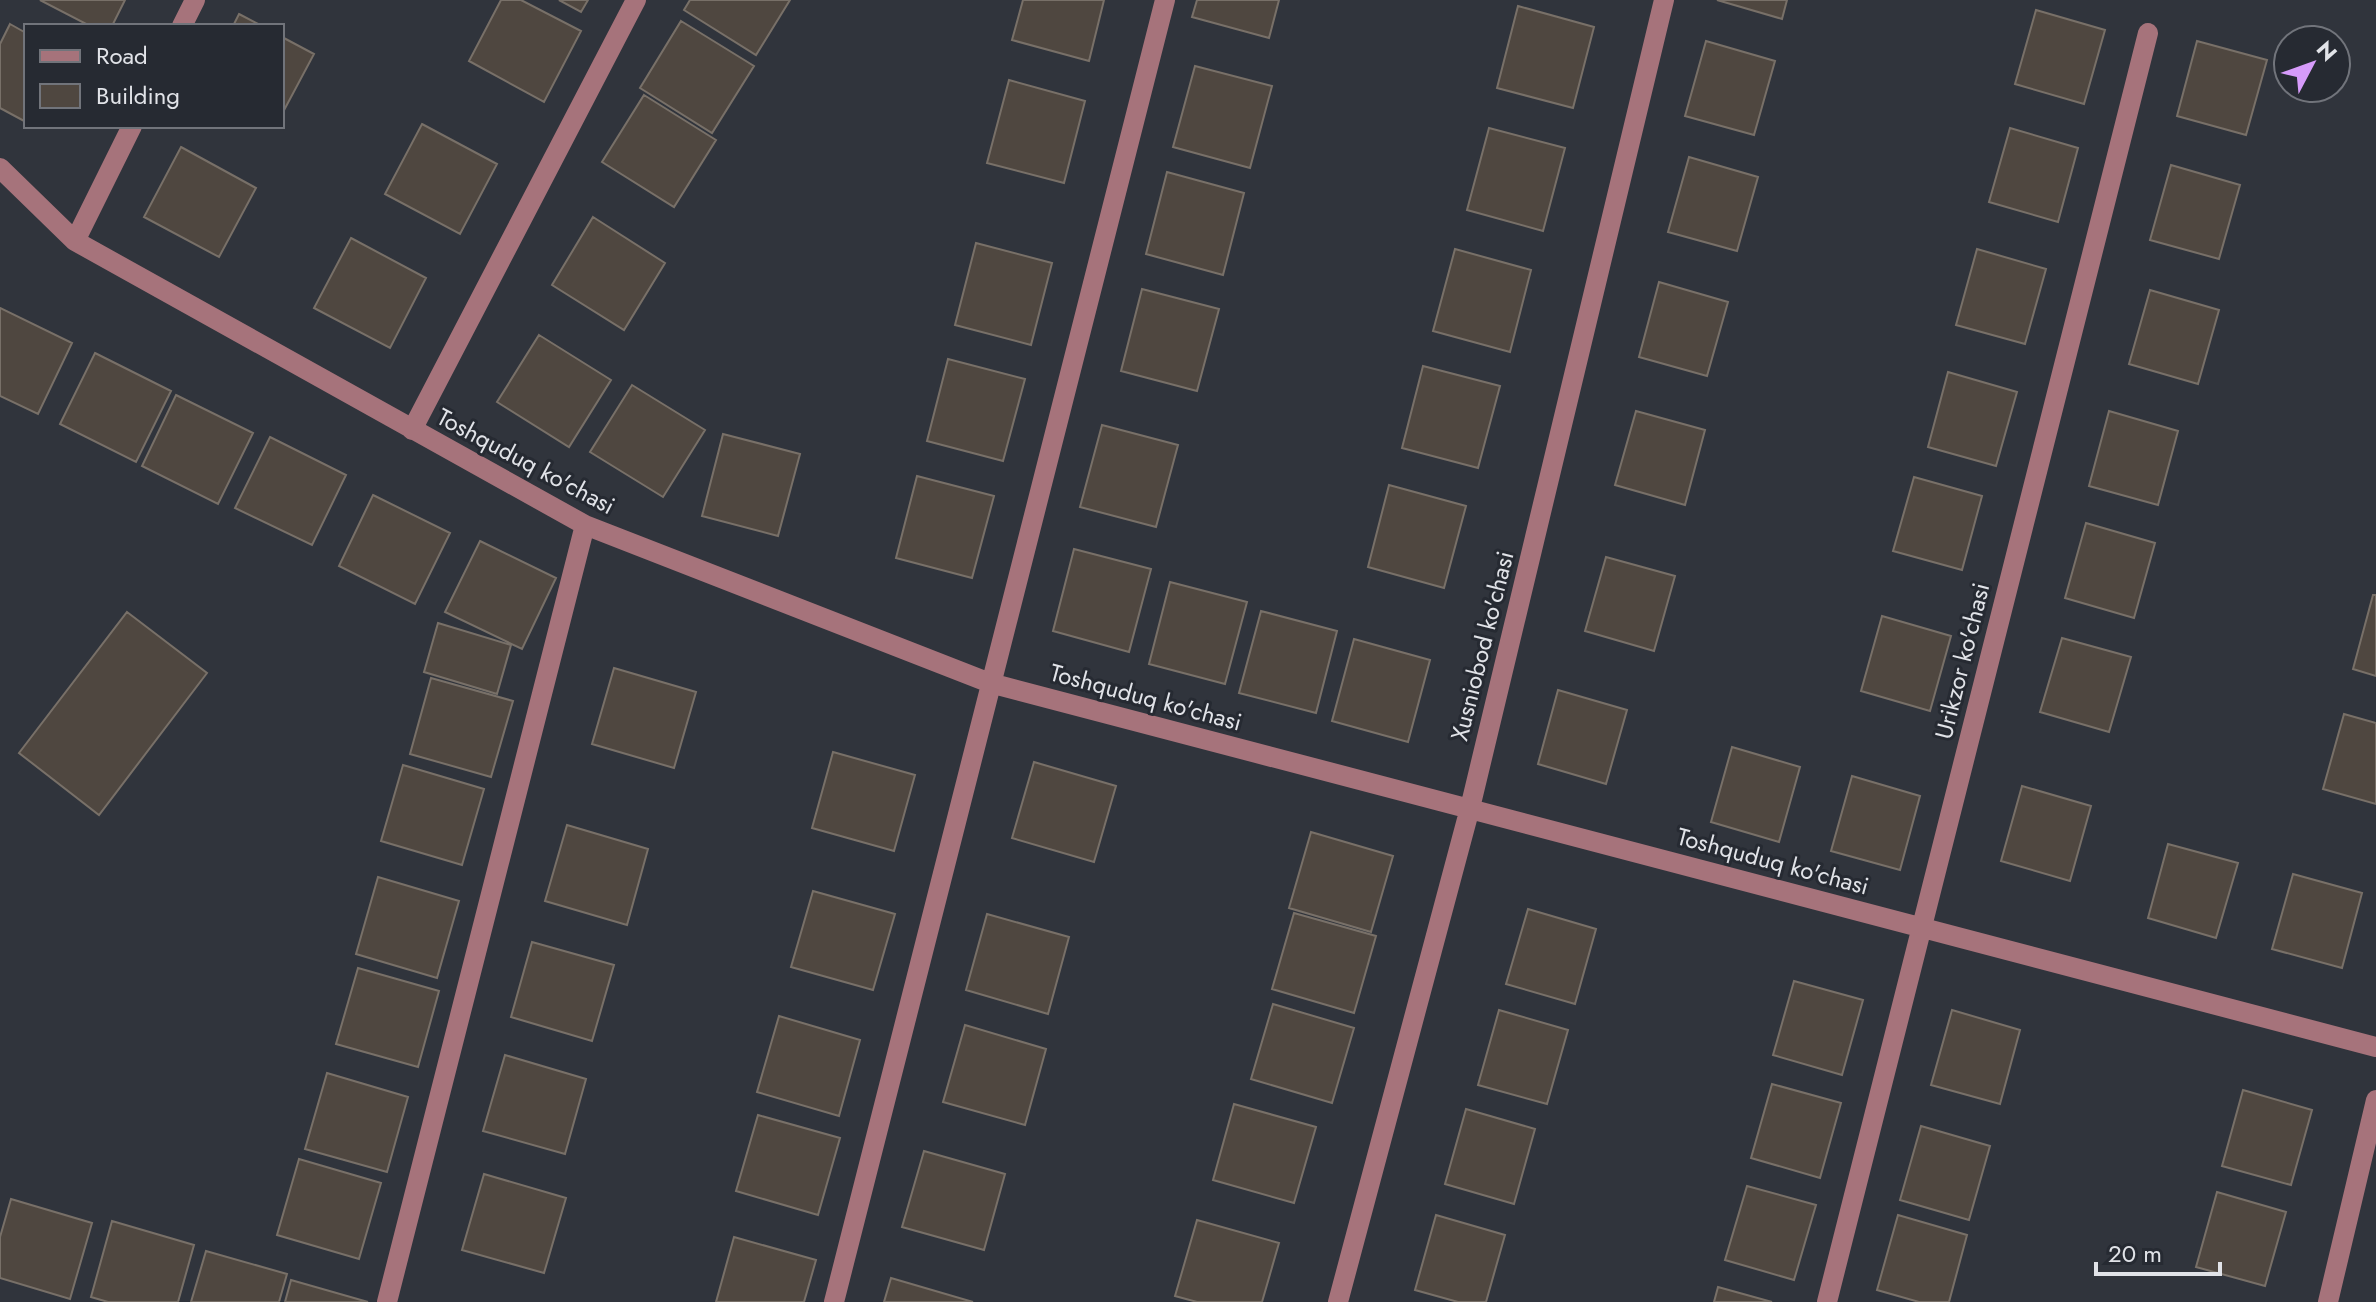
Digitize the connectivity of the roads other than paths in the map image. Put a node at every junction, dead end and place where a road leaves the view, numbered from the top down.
1 (195, 0) edge
2 (636, 0) edge
3 (1165, 0) edge
4 (1664, 0) edge
5 (183, 24) edge
6 (2148, 33) dead end
7 (131, 128) edge
8 (0, 168) edge
9 (75, 241) junction
10 (412, 430) junction
11 (585, 525) junction
12 (990, 683) junction
13 (1470, 808) junction
14 (1921, 927) junction
15 (2376, 1047) edge
16 (2376, 1100) edge
17 (387, 1302) edge
18 (834, 1302) edge
19 (1338, 1302) edge
20 (1827, 1302) edge
21 (2328, 1302) edge

1 - 5 street
2 - 10 street
3 - 12 street
4 - 13 street, Xusniobod ko'chasi
6 - 14 street, Urikzor ko'chasi
7 - 9 street
8 - 9 street, Toshquduq ko'chasi
9 - 10 street, Toshquduq ko'chasi
10 - 11 street, Toshquduq ko'chasi
11 - 12 street, Toshquduq ko'chasi
11 - 17 street
12 - 13 street, Toshquduq ko'chasi
12 - 18 street
13 - 14 street, Toshquduq ko'chasi
13 - 19 street, Xusniobod ko'chasi
14 - 15 street, Toshquduq ko'chasi
14 - 20 street, Urikzor ko'chasi
16 - 21 street

